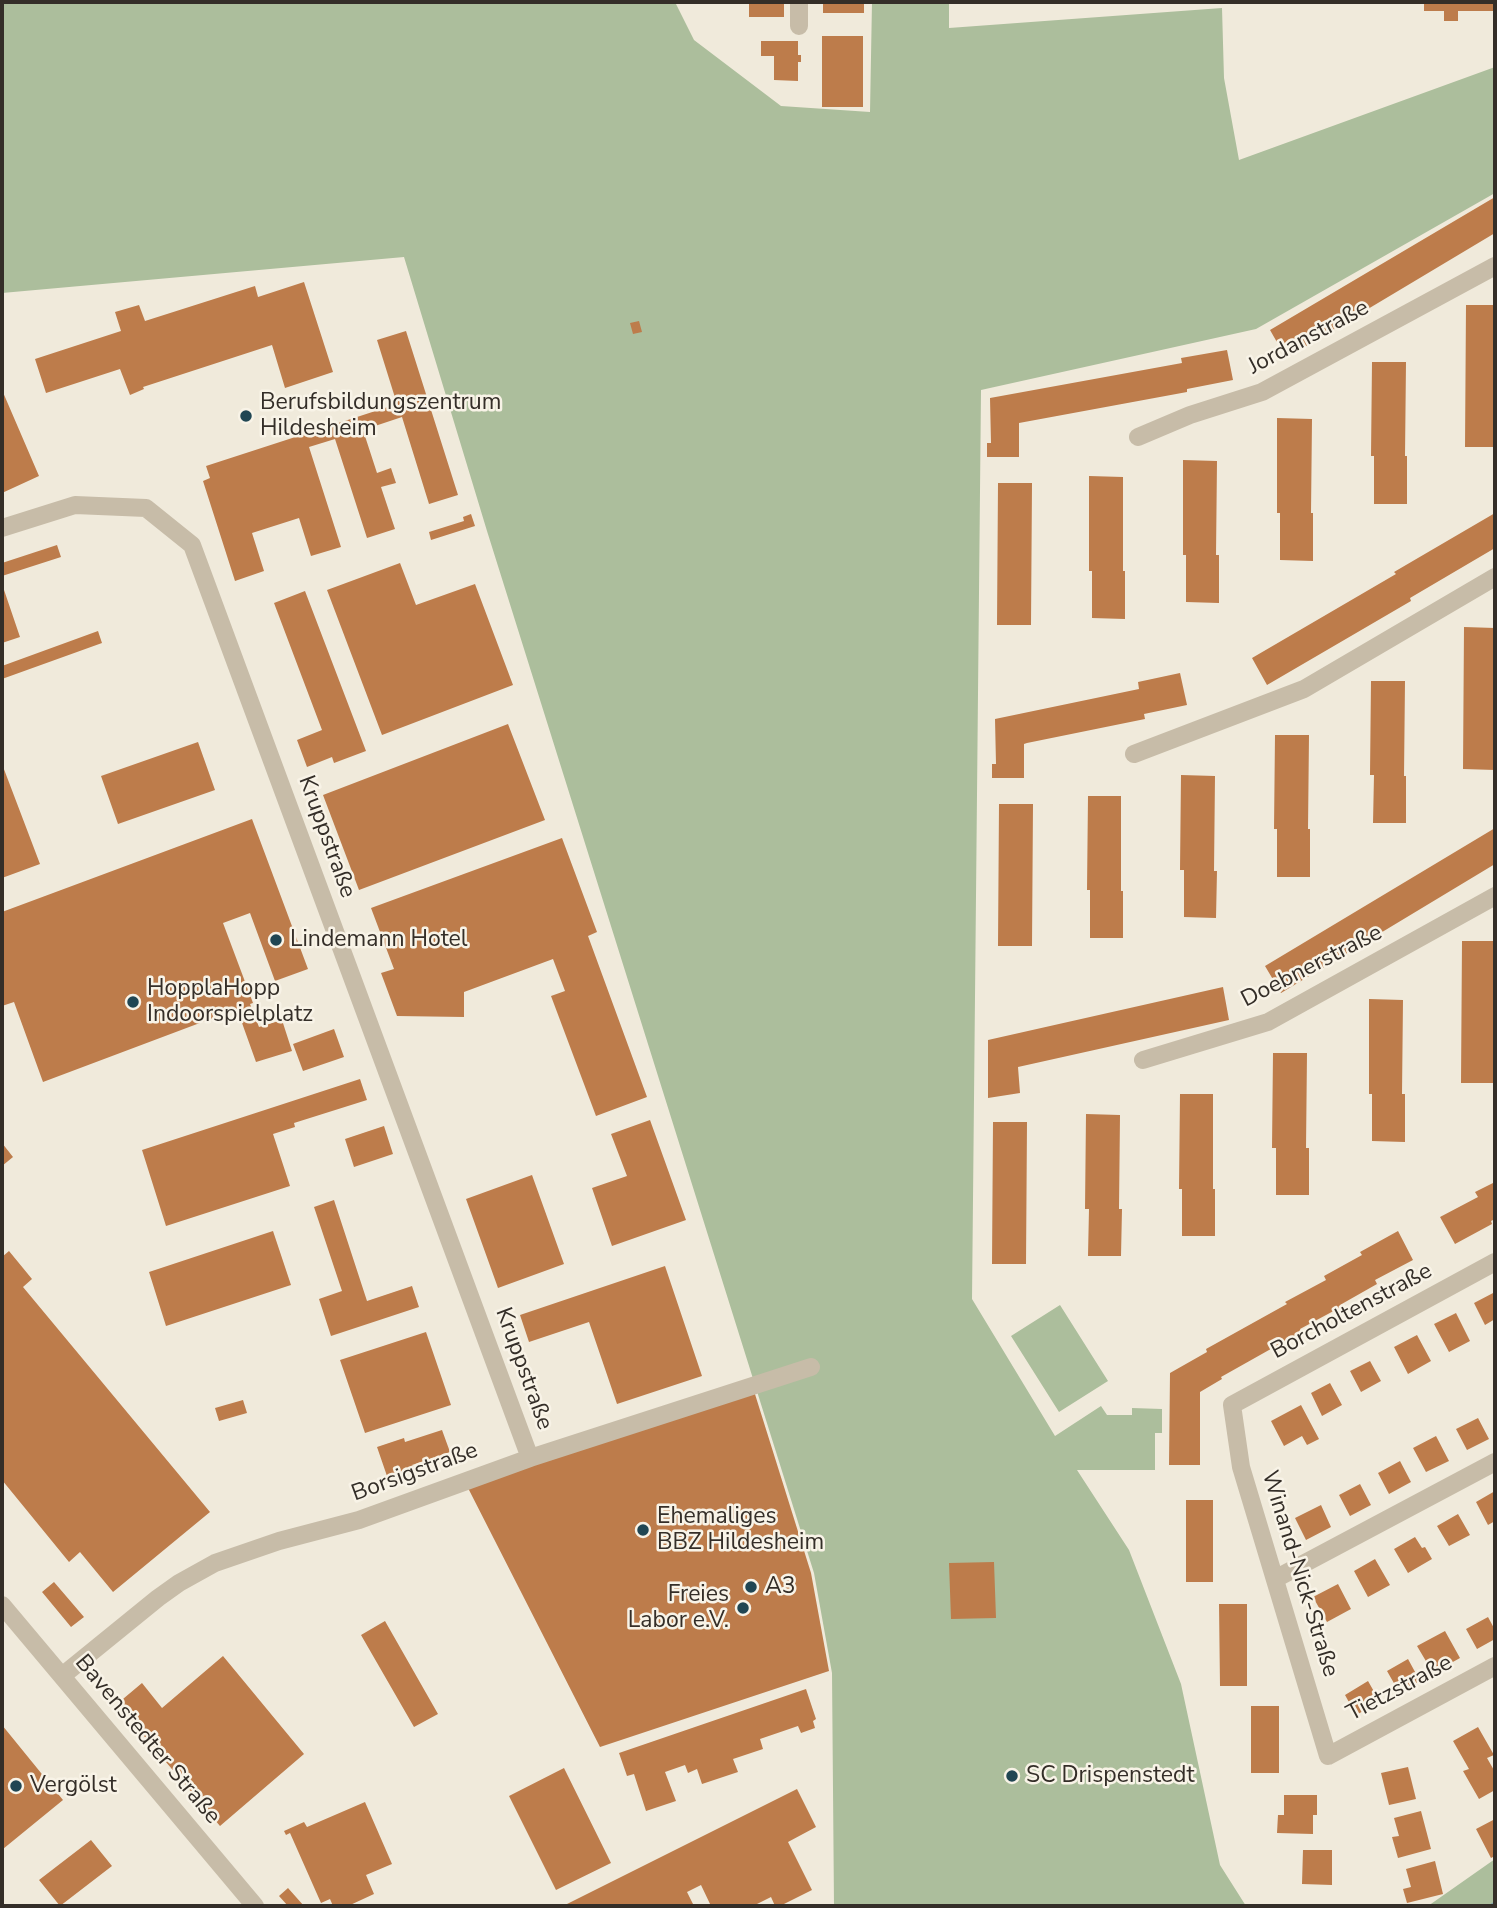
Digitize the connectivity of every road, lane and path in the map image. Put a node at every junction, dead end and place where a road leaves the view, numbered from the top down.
1 (799, 2) edge
2 (799, 26) dead end
3 (1495, 267) edge
4 (1138, 437) dead end
5 (2, 528) edge
6 (1495, 577) edge
7 (1134, 754) dead end
8 (1495, 896) edge
9 (1143, 1060) dead end
10 (1495, 1262) edge
11 (811, 1367) dead end
12 (1231, 1405) joint
13 (530, 1458) junction
14 (1495, 1462) edge
15 (1275, 1579) junction
16 (2, 1605) edge
17 (1495, 1666) edge
18 (62, 1676) junction
19 (1328, 1756) joint
20 (255, 1906) edge

1 - 2 street
3 - 4 street, Jordanstraße
5 - 13 street, Kruppstraße
6 - 7 street
8 - 9 street, Doebnerstraße
10 - 12 street, Borcholtenstraße
11 - 13 street, Borsigstraße
12 - 15 street, Winand-Nick-Straße
13 - 18 street, Borsigstraße
14 - 15 street
15 - 19 street, Winand-Nick-Straße
16 - 18 street, Bavenstedter Straße
17 - 19 street, Tietzstraße
18 - 20 street, Bavenstedter Straße

